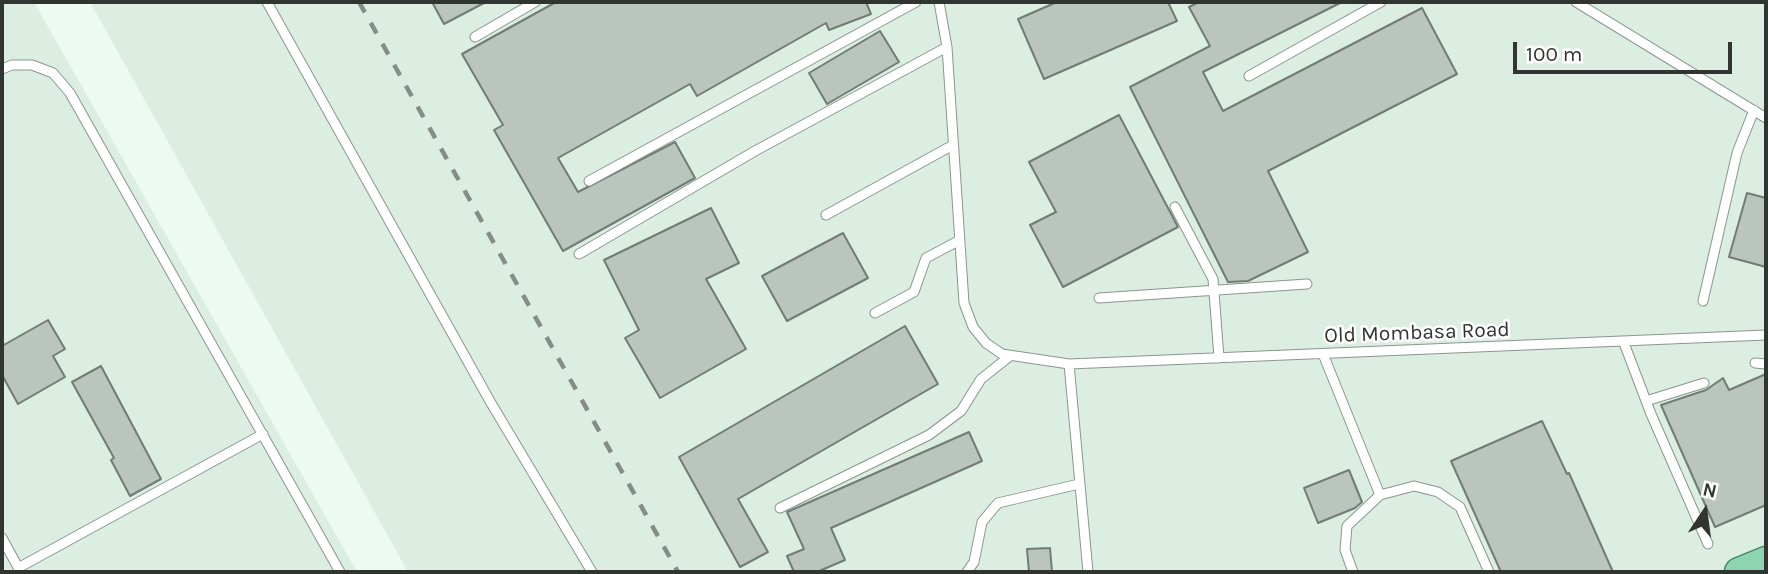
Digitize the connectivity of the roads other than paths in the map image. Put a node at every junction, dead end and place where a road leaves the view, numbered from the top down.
1 (268, 2) edge
2 (534, 2) edge
3 (916, 2) edge
4 (939, 2) edge
5 (1381, 2) edge
6 (1576, 2) edge
7 (475, 37) dead end
8 (947, 47) junction
9 (2, 69) edge
10 (1249, 76) dead end
11 (1754, 110) junction
12 (1766, 118) edge
13 (953, 145) junction
14 (589, 181) dead end
15 (1175, 207) dead end
16 (826, 215) dead end
17 (960, 240) junction
18 (579, 254) dead end
19 (1307, 284) dead end
20 (1216, 290) junction
21 (1099, 298) dead end
22 (1703, 301) dead end
23 (875, 313) dead end
24 (1766, 335) edge
25 (1624, 343) junction
26 (1323, 354) junction
27 (1010, 356) junction
28 (1219, 358) junction
29 (1755, 363) dead end
30 (1069, 364) junction
31 (1766, 364) edge
32 (1704, 383) dead end
33 (1646, 401) junction
34 (262, 434) junction
35 (1079, 484) junction
36 (1380, 495) junction
37 (780, 508) dead end
38 (2, 538) edge
39 (1708, 544) dead end
40 (1766, 561) edge
41 (20, 570) edge
42 (341, 572) edge
43 (592, 572) edge
44 (967, 572) edge
45 (1088, 572) edge
46 (1353, 572) edge
47 (1489, 572) edge
48 (1739, 572) edge

1 - 43 lane
2 - 7 lane
3 - 14 lane
4 - 8 lane, Old Mombasa Road
5 - 10 lane
6 - 11 lane
8 - 13 lane, Old Mombasa Road
8 - 18 lane
9 - 34 lane
11 - 12 lane
11 - 22 lane
13 - 16 lane
13 - 17 lane, Old Mombasa Road
15 - 20 lane
17 - 23 lane
17 - 27 lane, Old Mombasa Road
19 - 20 lane
20 - 21 lane
20 - 28 lane
24 - 25 lane, Old Mombasa Road
25 - 26 lane, Old Mombasa Road
25 - 33 lane
26 - 28 lane, Old Mombasa Road
26 - 36 lane
27 - 30 lane, Old Mombasa Road
27 - 37 lane
28 - 30 lane, Old Mombasa Road
29 - 31 lane
30 - 35 lane
32 - 33 lane
33 - 39 lane
34 - 41 lane
34 - 42 lane
35 - 44 lane
35 - 45 lane
36 - 46 lane
36 - 47 lane
38 - 41 lane
40 - 48 main road

